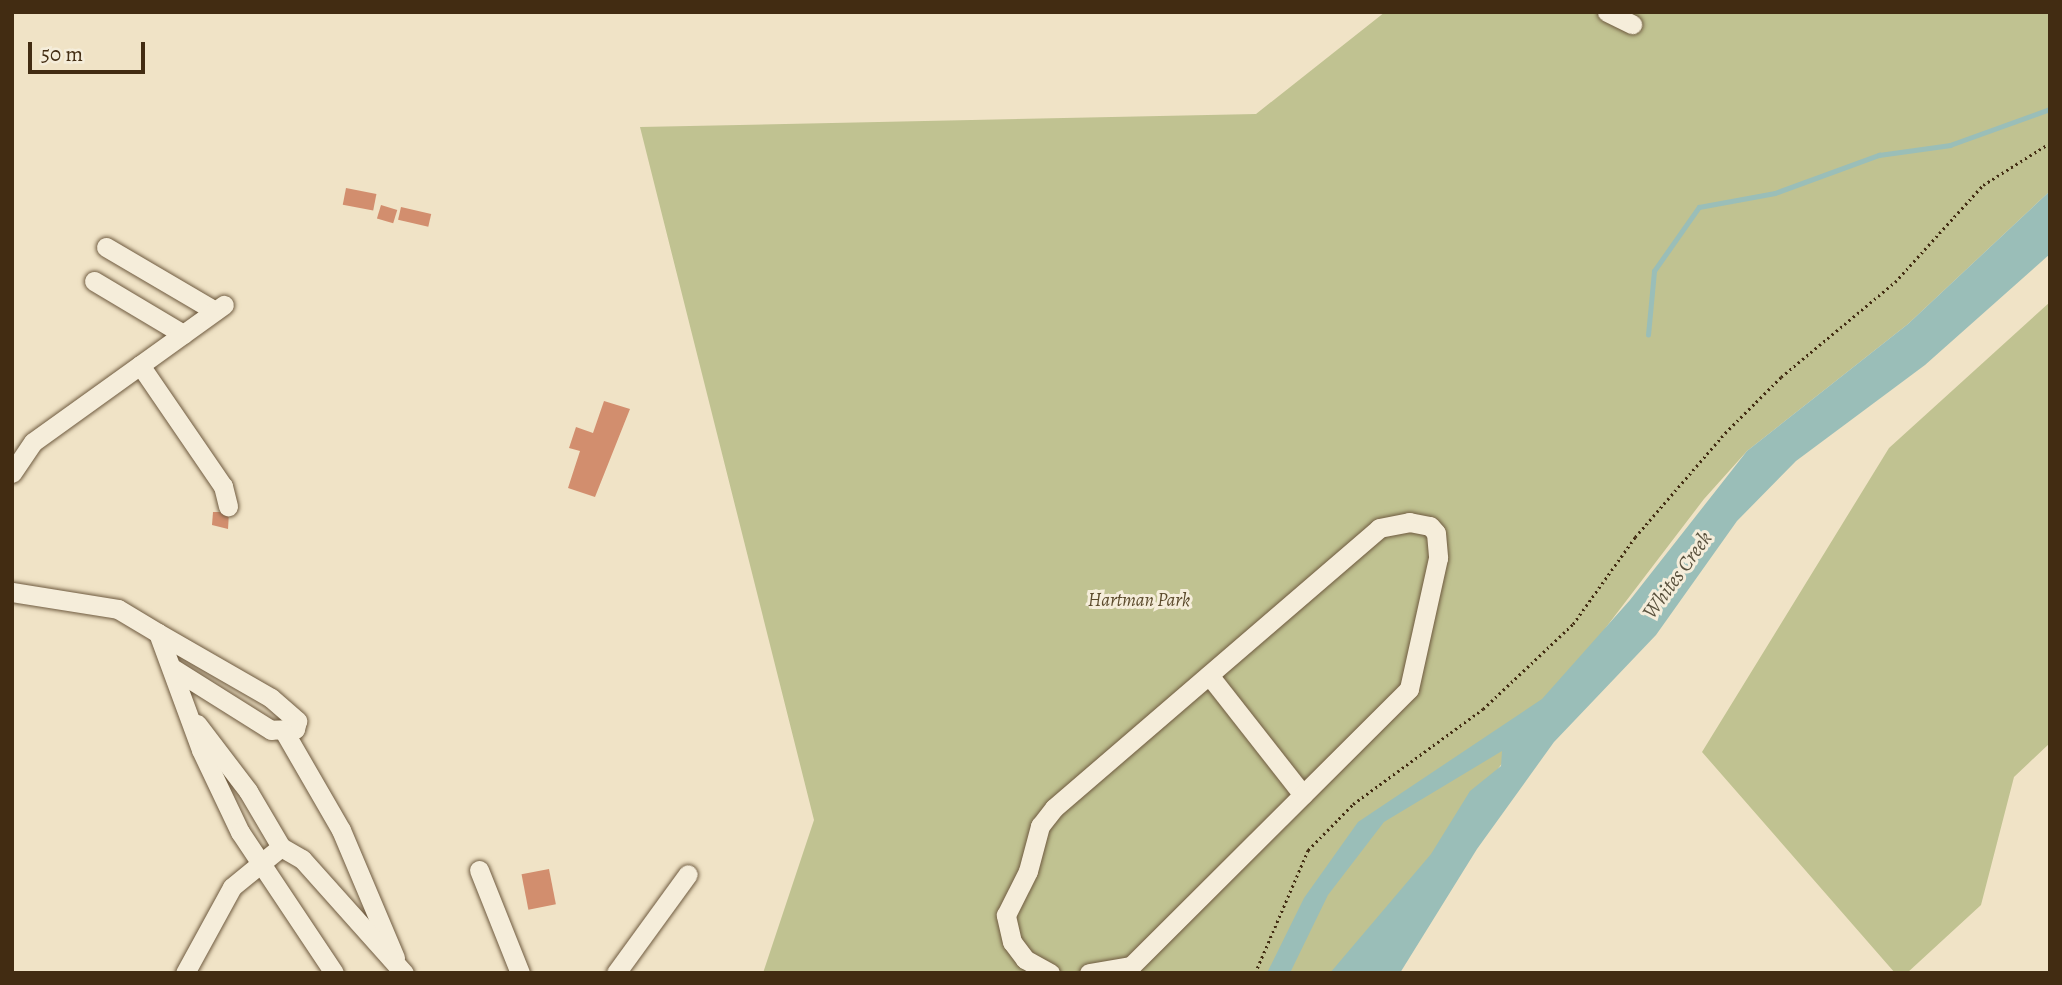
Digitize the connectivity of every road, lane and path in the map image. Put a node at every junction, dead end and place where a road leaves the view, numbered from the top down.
1 (1607, 12) edge
2 (1632, 24) dead end
3 (2050, 142) edge
4 (106, 247) dead end
5 (94, 281) dead end
6 (183, 334) junction
7 (140, 365) junction
8 (12, 473) edge
9 (228, 506) dead end
10 (12, 592) edge
11 (158, 633) junction
12 (172, 668) junction
13 (1209, 675) junction
14 (192, 718) junction
15 (285, 733) junction
16 (1303, 795) junction
17 (281, 847) junction
18 (259, 864) junction
19 (479, 870) dead end
20 (688, 874) dead end
21 (401, 969) edge
22 (1127, 969) edge
23 (185, 973) edge
24 (334, 973) edge
25 (520, 973) edge
26 (616, 973) edge
27 (1050, 973) edge
28 (1089, 973) edge
29 (1255, 973) edge

1 - 2 street
3 - 29 path
4 - 6 street
5 - 6 street
6 - 7 street
7 - 8 street
7 - 9 street
10 - 11 street
11 - 12 street
11 - 15 street
12 - 14 street
12 - 15 street
13 - 16 street
13 - 16 street
13 - 27 street
14 - 17 street
14 - 18 street
15 - 21 street
16 - 22 street
17 - 18 street
17 - 21 street
18 - 23 street
18 - 24 street
19 - 25 street
20 - 26 street
22 - 28 street

